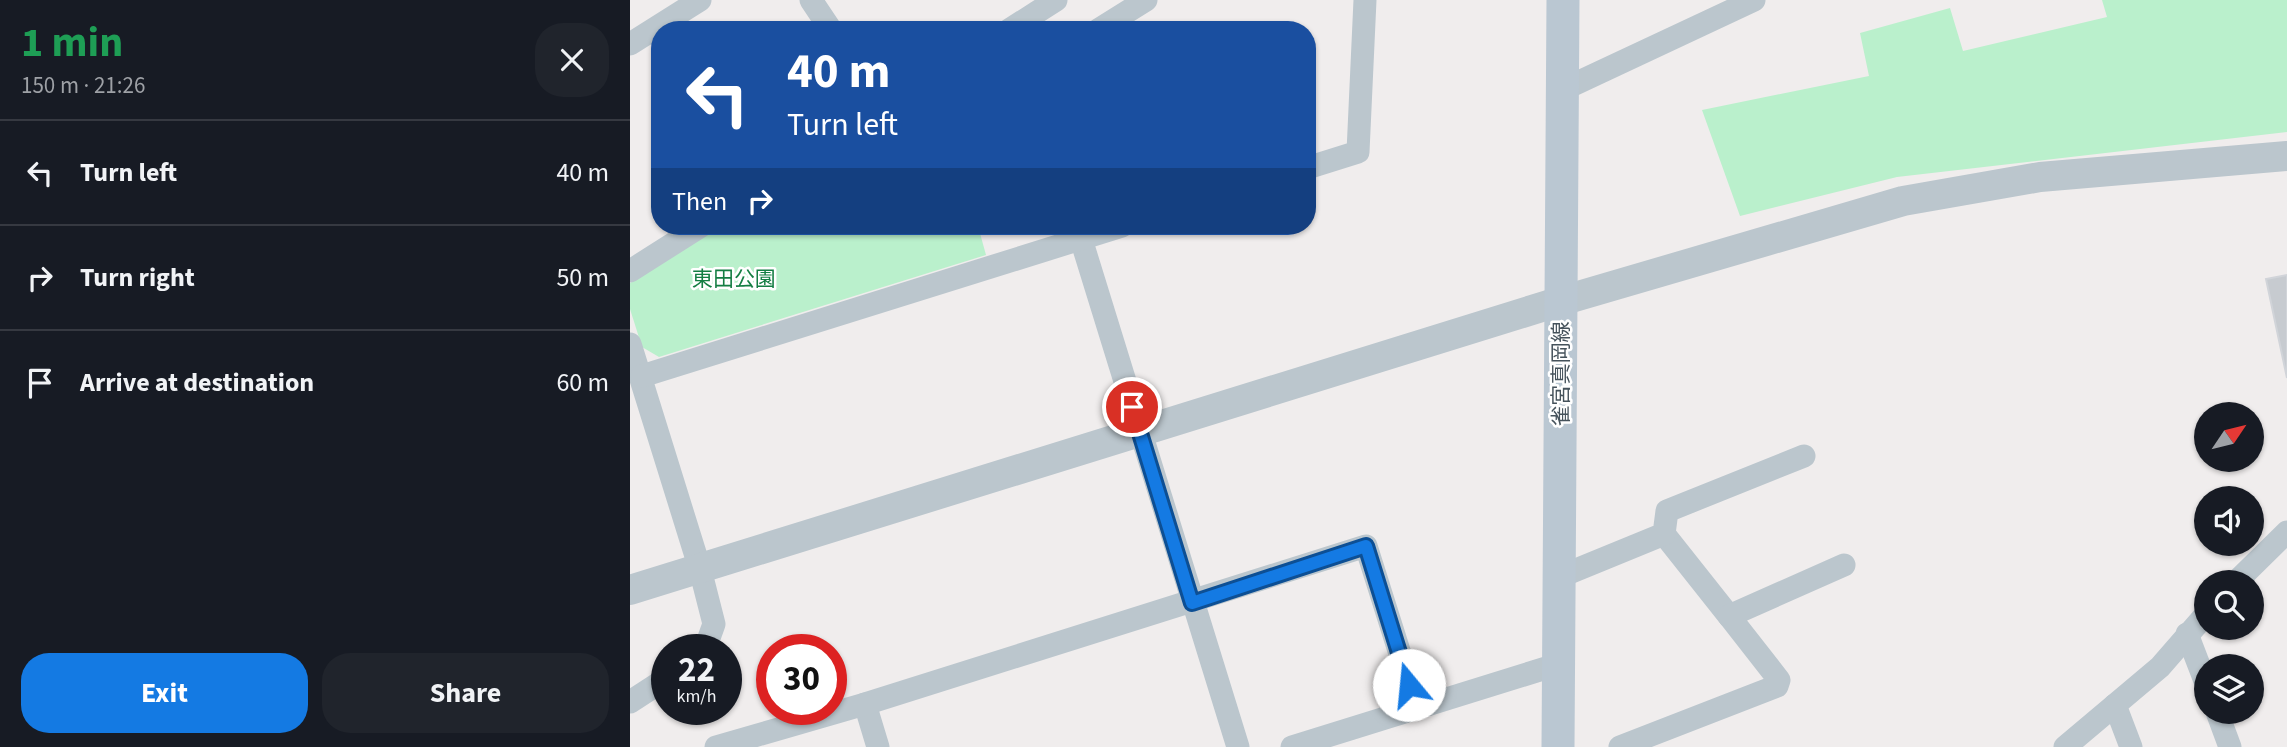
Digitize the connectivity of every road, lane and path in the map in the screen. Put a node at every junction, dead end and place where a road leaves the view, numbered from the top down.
1 (700, 0) edge
2 (811, 0) edge
3 (1056, 0) edge
4 (1146, 0) edge
5 (1365, 0) edge
6 (1563, 0) edge
7 (1754, 0) edge
8 (667, 21) edge
9 (825, 21) edge
10 (1023, 21) edge
11 (1112, 21) edge
12 (651, 31) edge
13 (630, 44) edge
14 (1562, 90) junction
15 (2287, 156) edge
16 (1316, 165) edge
17 (687, 235) edge
18 (1070, 235) edge
19 (1080, 235) edge
20 (630, 271) edge
21 (1561, 301) junction
22 (630, 344) edge
23 (642, 376) junction
24 (1139, 431) junction
25 (1804, 456) dead end
26 (2287, 532) edge
27 (1664, 534) junction
28 (1844, 565) dead end
29 (700, 569) junction
30 (2248, 570) edge
31 (1559, 577) junction
32 (630, 590) edge
33 (1192, 603) junction
34 (1729, 616) junction
35 (2194, 627) edge
36 (710, 634) edge
37 (2187, 634) junction
38 (2195, 654) edge
39 (1559, 664) junction
40 (651, 688) edge
41 (630, 702) edge
42 (864, 704) junction
43 (2115, 705) junction
44 (1417, 708) junction
45 (2221, 724) edge
46 (716, 747) edge
47 (878, 747) edge
48 (1238, 747) edge
49 (1292, 747) edge
50 (1558, 747) edge
51 (1620, 747) edge
52 (2065, 747) edge
53 (2131, 747) edge
54 (2230, 747) edge

1 - 8 street
2 - 9 street
3 - 10 street
4 - 11 street
5 - 16 street
6 - 14 main road, 雀宮真岡線
7 - 14 street
12 - 13 street
14 - 21 main road, 雀宮真岡線
15 - 21 street
17 - 20 street
18 - 23 street
19 - 24 street
21 - 24 street
21 - 31 main road, 雀宮真岡線
22 - 23 street
23 - 29 street
24 - 29 street
24 - 33 street
25 - 27 street
26 - 30 street
27 - 31 street
27 - 34 street
28 - 34 street
29 - 32 street
29 - 36 street
31 - 39 main road, 雀宮真岡線
33 - 42 street
33 - 44 street
33 - 48 street
34 - 51 street
35 - 37 street
37 - 38 street
37 - 43 street
39 - 44 street
39 - 50 main road, 雀宮真岡線
40 - 41 street
42 - 46 street
42 - 47 street
43 - 52 street
43 - 53 street
44 - 49 street
45 - 54 street

